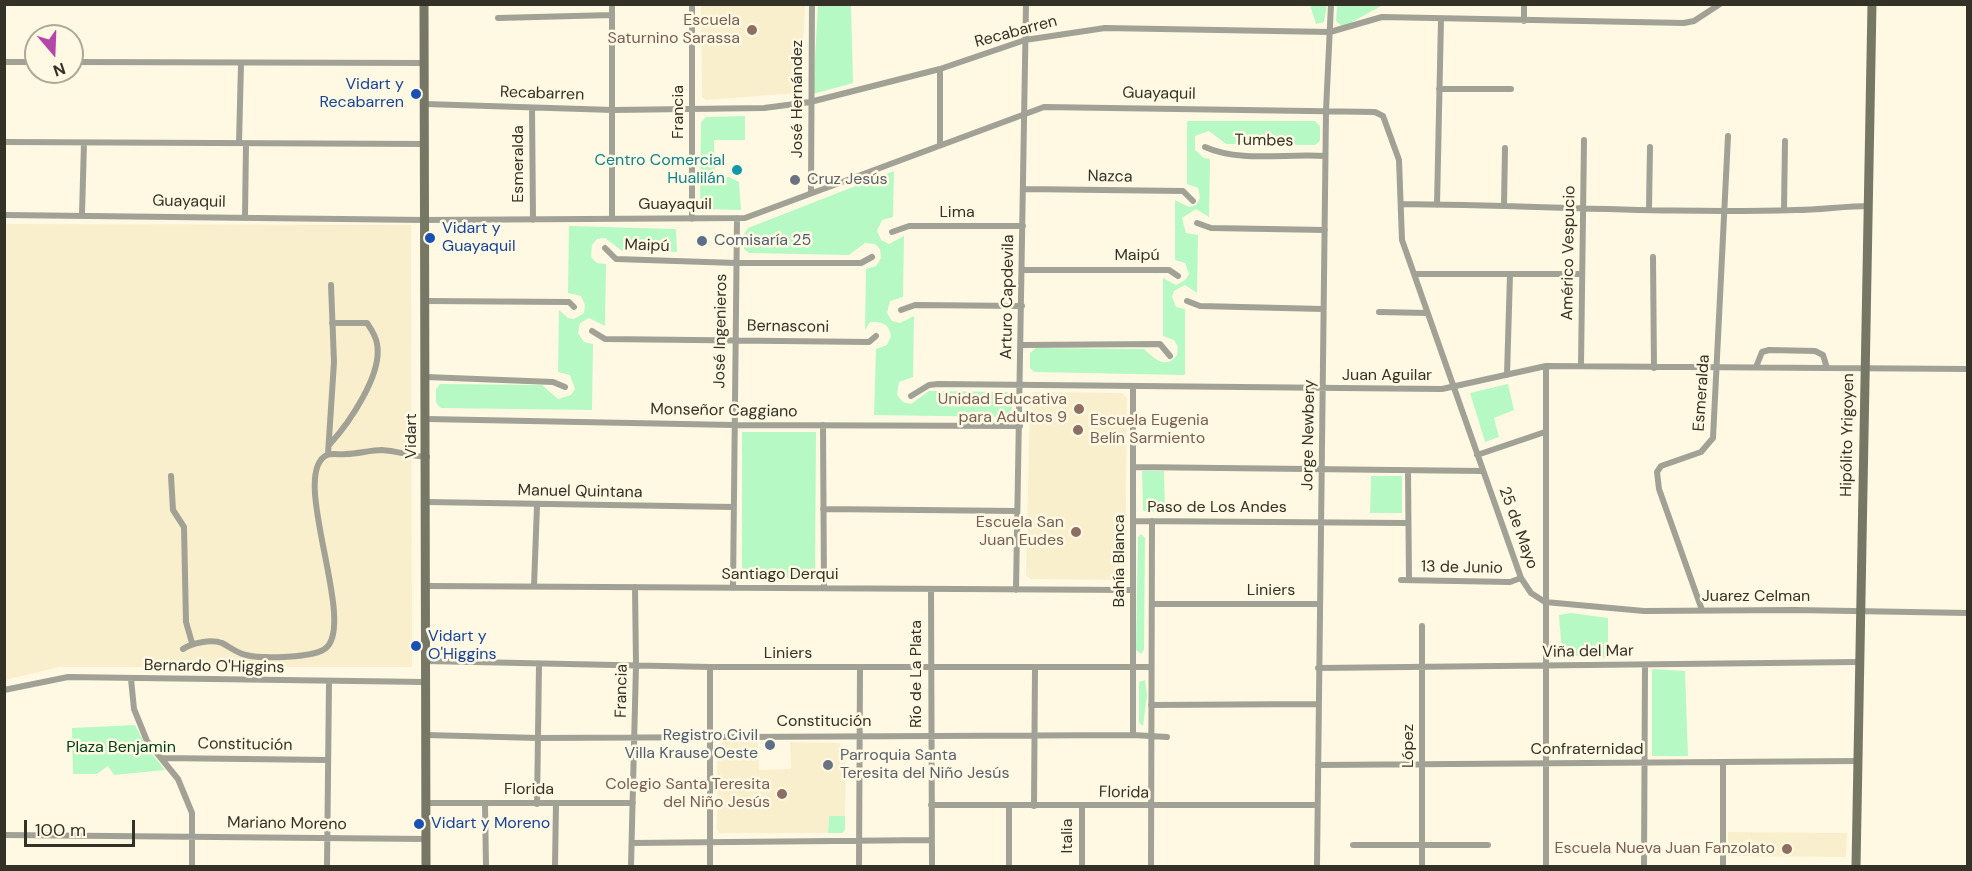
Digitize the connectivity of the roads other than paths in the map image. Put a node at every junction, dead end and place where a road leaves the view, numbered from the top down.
1 (424, 4) edge
2 (612, 4) edge
3 (692, 4) edge
4 (812, 4) edge
5 (1026, 4) edge
6 (1330, 4) edge
7 (1524, 4) edge
8 (1720, 4) edge
9 (1872, 4) edge
10 (612, 15) junction
11 (498, 18) dead end
12 (1441, 19) junction
13 (1524, 21) junction
14 (1330, 32) junction
15 (1025, 40) junction
16 (4, 62) edge
17 (24, 62) edge
18 (84, 62) edge
19 (425, 63) junction
20 (241, 64) junction
21 (940, 69) junction
22 (1439, 89) junction
23 (1511, 89) dead end
24 (810, 102) junction
25 (425, 104) junction
26 (532, 108) junction
27 (613, 110) junction
28 (693, 110) junction
29 (1326, 111) junction
30 (1024, 113) junction
31 (1728, 136) dead end
32 (1584, 140) dead end
33 (1785, 141) dead end
34 (4, 142) edge
35 (84, 143) junction
36 (242, 144) junction
37 (425, 144) junction
38 (940, 145) junction
39 (1205, 147) dead end
40 (1650, 147) dead end
41 (1505, 148) dead end
42 (1325, 156) junction
43 (1023, 189) junction
44 (811, 194) junction
45 (1193, 201) dead end
46 (1401, 204) junction
47 (1437, 205) junction
48 (1504, 206) junction
49 (1869, 206) junction
50 (1583, 208) junction
51 (1649, 209) junction
52 (1726, 210) junction
53 (1784, 210) junction
54 (82, 214) junction
55 (4, 215) edge
56 (245, 216) junction
57 (737, 218) junction
58 (612, 219) junction
59 (692, 219) junction
60 (425, 220) junction
61 (533, 220) junction
62 (1197, 223) dead end
63 (1023, 226) junction
64 (1325, 230) junction
65 (892, 232) dead end
66 (604, 248) dead end
67 (872, 257) dead end
68 (1653, 257) dead end
69 (736, 263) junction
70 (1022, 270) junction
71 (1413, 274) junction
72 (1510, 274) junction
73 (1582, 274) junction
74 (1178, 276) dead end
75 (331, 285) dead end
76 (426, 301) junction
77 (1187, 301) dead end
78 (1022, 306) junction
79 (574, 307) dead end
80 (1323, 309) junction
81 (901, 310) dead end
82 (1379, 312) dead end
83 (1427, 313) junction
84 (332, 323) junction
85 (592, 331) dead end
86 (876, 336) dead end
87 (735, 339) junction
88 (1021, 345) junction
89 (1170, 356) dead end
90 (1546, 366) junction
91 (1581, 366) junction
92 (1718, 367) junction
93 (1756, 367) junction
94 (1654, 368) junction
95 (1827, 368) junction
96 (1864, 368) junction
97 (1968, 369) edge
98 (1507, 375) junction
99 (426, 377) junction
100 (1021, 386) junction
101 (565, 387) dead end
102 (1133, 387) junction
103 (1454, 387) junction
104 (1324, 390) junction
105 (911, 396) dead end
106 (427, 419) junction
107 (733, 425) junction
108 (823, 425) junction
109 (1020, 426) junction
110 (1545, 432) junction
111 (330, 444) junction
112 (328, 454) junction
113 (1477, 455) junction
114 (408, 456) junction
115 (427, 457) junction
116 (398, 460) dead end
117 (1133, 467) junction
118 (1322, 470) junction
119 (1408, 471) junction
120 (1483, 471) junction
121 (171, 476) dead end
122 (427, 502) junction
123 (537, 506) junction
124 (733, 507) junction
125 (823, 509) junction
126 (1017, 511) junction
127 (1133, 521) junction
128 (1152, 521) junction
129 (1320, 522) junction
130 (1408, 523) junction
131 (1521, 578) junction
132 (1401, 580) dead end
133 (1409, 580) junction
134 (427, 586) junction
135 (534, 586) junction
136 (635, 587) junction
137 (733, 588) junction
138 (824, 588) junction
139 (931, 589) junction
140 (1016, 590) junction
141 (1133, 590) junction
142 (1545, 602) junction
143 (1152, 604) junction
144 (1319, 604) junction
145 (1702, 610) junction
146 (1859, 613) junction
147 (1968, 613) edge
148 (1422, 626) dead end
149 (192, 643) junction
150 (183, 649) dead end
151 (425, 661) junction
152 (1858, 662) junction
153 (539, 665) junction
154 (636, 665) junction
155 (1645, 665) junction
156 (1134, 666) junction
157 (1547, 666) junction
158 (710, 667) junction
159 (1151, 667) junction
160 (1422, 667) junction
161 (860, 668) junction
162 (930, 668) junction
163 (1035, 668) junction
164 (1318, 668) junction
165 (131, 679) junction
166 (329, 682) junction
167 (425, 682) junction
168 (4, 690) edge
169 (1318, 704) junction
170 (1151, 705) junction
171 (426, 735) junction
172 (930, 735) junction
173 (1034, 735) junction
174 (1133, 735) junction
175 (1151, 735) junction
176 (860, 736) junction
177 (635, 737) junction
178 (710, 737) junction
179 (1167, 737) dead end
180 (538, 738) junction
181 (161, 758) junction
182 (328, 760) junction
183 (1857, 760) junction
184 (1724, 762) junction
185 (1644, 763) junction
186 (1546, 764) junction
187 (1318, 765) junction
188 (1423, 765) junction
189 (425, 803) junction
190 (556, 803) junction
191 (633, 803) junction
192 (485, 804) junction
193 (537, 804) junction
194 (931, 805) junction
195 (1009, 805) junction
196 (1034, 806) junction
197 (1082, 806) junction
198 (1317, 806) junction
199 (1151, 807) junction
200 (4, 835) edge
201 (193, 836) junction
202 (328, 838) junction
203 (426, 839) junction
204 (931, 840) junction
205 (859, 841) junction
206 (632, 843) junction
207 (710, 843) junction
208 (1353, 845) dead end
209 (1488, 845) dead end
210 (1422, 847) junction
211 (192, 867) edge
212 (327, 867) edge
213 (426, 867) edge
214 (486, 867) edge
215 (555, 867) edge
216 (631, 867) edge
217 (710, 867) edge
218 (859, 867) edge
219 (932, 867) edge
220 (1009, 867) edge
221 (1082, 867) edge
222 (1151, 867) edge
223 (1317, 867) edge
224 (1422, 867) edge
225 (1546, 867) edge
226 (1644, 867) edge
227 (1723, 867) edge
228 (1856, 867) edge

1 - 19 street, Vidart
2 - 10 street
3 - 28 street, Francia
4 - 24 street, José Hernández
5 - 15 street, Arturo Capdevila
6 - 14 street, Jorge Newbery
7 - 13 street
8 - 13 street, Recabarren
9 - 49 street, Hipólito Yrigoyen
10 - 11 street
10 - 27 street
12 - 13 street, Recabarren
12 - 14 street, Recabarren
12 - 22 street
14 - 15 street, Recabarren
14 - 29 street, Jorge Newbery
15 - 21 street, Recabarren
15 - 30 street, Arturo Capdevila
16 - 17 street
18 - 20 street
19 - 20 street
19 - 25 street, Vidart
20 - 36 street
21 - 24 street, Recabarren
21 - 38 street
22 - 23 street
22 - 47 street
24 - 28 street, Recabarren
24 - 44 street, José Hernández
25 - 26 street, Recabarren
25 - 37 street, Vidart
26 - 27 street, Recabarren
26 - 61 street, Esmeralda
27 - 28 street, Recabarren
27 - 58 street
28 - 59 street, Francia
29 - 30 street, Guayaquil
29 - 42 street, Jorge Newbery
29 - 46 street, Guayaquil
30 - 38 street, Guayaquil
30 - 43 street, Arturo Capdevila
31 - 52 street, Esmeralda
32 - 50 street, Américo Vespucio
33 - 53 street
34 - 35 street
35 - 36 street
35 - 54 street
36 - 37 street
36 - 56 street
37 - 60 street, Vidart
38 - 44 street, Guayaquil
39 - 42 street, Tumbes
40 - 51 street
41 - 48 street
42 - 64 street, Jorge Newbery
43 - 45 street, Nazca
43 - 63 street, Arturo Capdevila
44 - 57 street, Guayaquil
46 - 47 street
46 - 71 street, 25 de Mayo
47 - 48 street
48 - 50 street
49 - 53 street
49 - 96 street, Hipólito Yrigoyen
50 - 51 street
50 - 73 street, Américo Vespucio
51 - 52 street
52 - 53 street
52 - 92 street, Esmeralda
54 - 55 street, Guayaquil
54 - 56 street, Guayaquil
56 - 60 street, Guayaquil
57 - 59 street, Guayaquil
57 - 69 street, José Ingenieros
58 - 59 street, Guayaquil
58 - 61 street, Guayaquil
60 - 61 street, Guayaquil
60 - 76 street, Vidart
62 - 64 street
63 - 65 street, Lima
63 - 70 street, Arturo Capdevila
64 - 80 street, Jorge Newbery
66 - 69 street, Maipú
67 - 69 street, Maipú
68 - 94 street
69 - 87 street, José Ingenieros
70 - 74 street, Maipú
70 - 78 street, Arturo Capdevila
71 - 72 street
71 - 83 street, 25 de Mayo
72 - 73 street
72 - 98 street
73 - 91 street, Américo Vespucio
75 - 84 street
76 - 79 street
76 - 99 street, Vidart
77 - 80 street
78 - 81 street
78 - 88 street, Arturo Capdevila
80 - 104 street, Jorge Newbery
82 - 83 street
83 - 103 street, 25 de Mayo
84 - 111 street
84 - 111 street
85 - 87 street, Bernasconi
86 - 87 street, Bernasconi
87 - 107 street, José Ingenieros
88 - 89 street
88 - 100 street, Arturo Capdevila
90 - 91 street, Juan Aguilar
90 - 98 street, Juan Aguilar
90 - 110 street
91 - 94 street, Juan Aguilar
92 - 93 street, Juan Aguilar
92 - 94 street, Juan Aguilar
92 - 145 street, Esmeralda
93 - 95 street, Juan Aguilar
93 - 95 street
95 - 96 street, Juan Aguilar
96 - 97 street
96 - 146 street, Hipólito Yrigoyen
98 - 103 street, Juan Aguilar
99 - 101 street
99 - 106 street, Vidart
100 - 102 street, Juan Aguilar
100 - 105 street, Juan Aguilar
100 - 109 street, Arturo Capdevila
102 - 104 street, Juan Aguilar
102 - 117 street, Bahía Blanca
103 - 104 street, Juan Aguilar
103 - 113 street, 25 de Mayo
104 - 118 street, Jorge Newbery
106 - 107 street, Monseñor Caggiano
106 - 115 street, Vidart
107 - 108 street, Monseñor Caggiano
107 - 124 street, José Ingenieros
108 - 109 street, Monseñor Caggiano
108 - 125 street
109 - 126 street, Arturo Capdevila
110 - 113 street
110 - 142 street
111 - 112 street
112 - 114 street
112 - 149 street
113 - 120 street, 25 de Mayo
114 - 115 street
114 - 116 street
115 - 122 street, Vidart
117 - 118 street
117 - 127 street, Bahía Blanca
118 - 119 street
118 - 129 street, Jorge Newbery
119 - 120 street
119 - 130 street
120 - 131 street, 25 de Mayo
121 - 149 street
122 - 123 street, Manuel Quintana
122 - 134 street, Vidart
123 - 124 street, Manuel Quintana
123 - 135 street
124 - 137 street, José Ingenieros
125 - 126 street
125 - 138 street
126 - 140 street, Arturo Capdevila
127 - 128 street, Paso de Los Andes
127 - 141 street, Bahía Blanca
128 - 129 street, Paso de Los Andes
128 - 143 street, Bahía Blanca
129 - 130 street, Paso de Los Andes
129 - 144 street, Jorge Newbery
130 - 133 street
131 - 133 street, 13 de Junio
131 - 142 street, 25 de Mayo
132 - 133 street, 13 de Junio
134 - 135 street, Santiago Derqui
134 - 151 street, Vidart
135 - 136 street, Santiago Derqui
136 - 137 street, Santiago Derqui
136 - 154 street, Francia
137 - 138 street, Santiago Derqui
138 - 139 street, Santiago Derqui
139 - 140 street, Santiago Derqui
139 - 162 street, Río de La Plata
140 - 141 street, Santiago Derqui
141 - 156 street, Bahía Blanca
142 - 145 street, Juarez Celman
142 - 157 street
143 - 144 street, Liniers
143 - 159 street, Bahía Blanca
144 - 164 street, Jorge Newbery
145 - 146 street, Juarez Celman
146 - 147 street, Juarez Celman
146 - 152 street, Hipólito Yrigoyen
148 - 160 street, López
149 - 150 street
151 - 153 street, Liniers
151 - 167 street, Vidart
152 - 155 street, Viña del Mar
152 - 183 street, Hipólito Yrigoyen
153 - 154 street, Liniers
153 - 180 street
154 - 158 street, Liniers
154 - 177 street, Francia
155 - 157 street, Viña del Mar
155 - 185 street
156 - 159 street, Liniers
156 - 163 street, Liniers
156 - 174 street, Bahía Blanca
157 - 160 street, Viña del Mar
157 - 186 street
158 - 161 street, Liniers
158 - 178 street
159 - 170 street, Bahía Blanca
160 - 164 street, Viña del Mar
160 - 188 street, López
161 - 162 street, Liniers
161 - 176 street
162 - 163 street, Liniers
162 - 172 street, Río de La Plata
163 - 173 street
164 - 169 street, Jorge Newbery
165 - 166 street, Bernardo O'Higgins
165 - 168 street, Bernardo O'Higgins
165 - 181 street
166 - 167 street, Bernardo O'Higgins
166 - 182 street
167 - 171 street, Vidart
169 - 170 street
169 - 187 street, Jorge Newbery
170 - 175 street, Bahía Blanca
171 - 180 street, Constitución
171 - 189 street, Vidart
172 - 173 street, Constitución
172 - 176 street, Constitución
172 - 194 street, Río de La Plata
173 - 174 street, Constitución
173 - 196 street
174 - 175 street, Constitución
175 - 179 street, Constitución
175 - 199 street, Bahía Blanca
176 - 178 street, Constitución
176 - 205 street
177 - 178 street, Constitución
177 - 180 street, Constitución
177 - 191 street, Francia
178 - 207 street
180 - 193 street
181 - 182 street, Constitución
181 - 201 street
182 - 202 street
183 - 184 street, Confraternidad
183 - 228 street, Hipólito Yrigoyen
184 - 185 street, Confraternidad
184 - 227 street
185 - 186 street, Confraternidad
185 - 226 street
186 - 188 street, Confraternidad
186 - 225 street
187 - 188 street, Confraternidad
187 - 198 street, Jorge Newbery
188 - 210 street, López
189 - 192 street, Florida
189 - 203 street, Vidart
190 - 191 street, Florida
190 - 193 street, Florida
190 - 215 street
191 - 206 street, Francia
192 - 193 street, Florida
192 - 214 street
194 - 195 street, Florida
194 - 204 street, Río de La Plata
195 - 196 street, Florida
195 - 220 street
196 - 197 street, Florida
197 - 199 street, Florida
197 - 221 street, Italia
198 - 199 street, Florida
198 - 223 street, Jorge Newbery
199 - 222 street, Bahía Blanca
200 - 201 street, Mariano Moreno
201 - 202 street, Mariano Moreno
201 - 211 street
202 - 203 street, Mariano Moreno
202 - 212 street
203 - 213 street, Vidart
204 - 205 street
204 - 219 street, Río de La Plata
205 - 207 street
205 - 218 street
206 - 207 street
206 - 216 street, Francia
207 - 217 street
208 - 210 street
209 - 210 street
210 - 224 street, López

